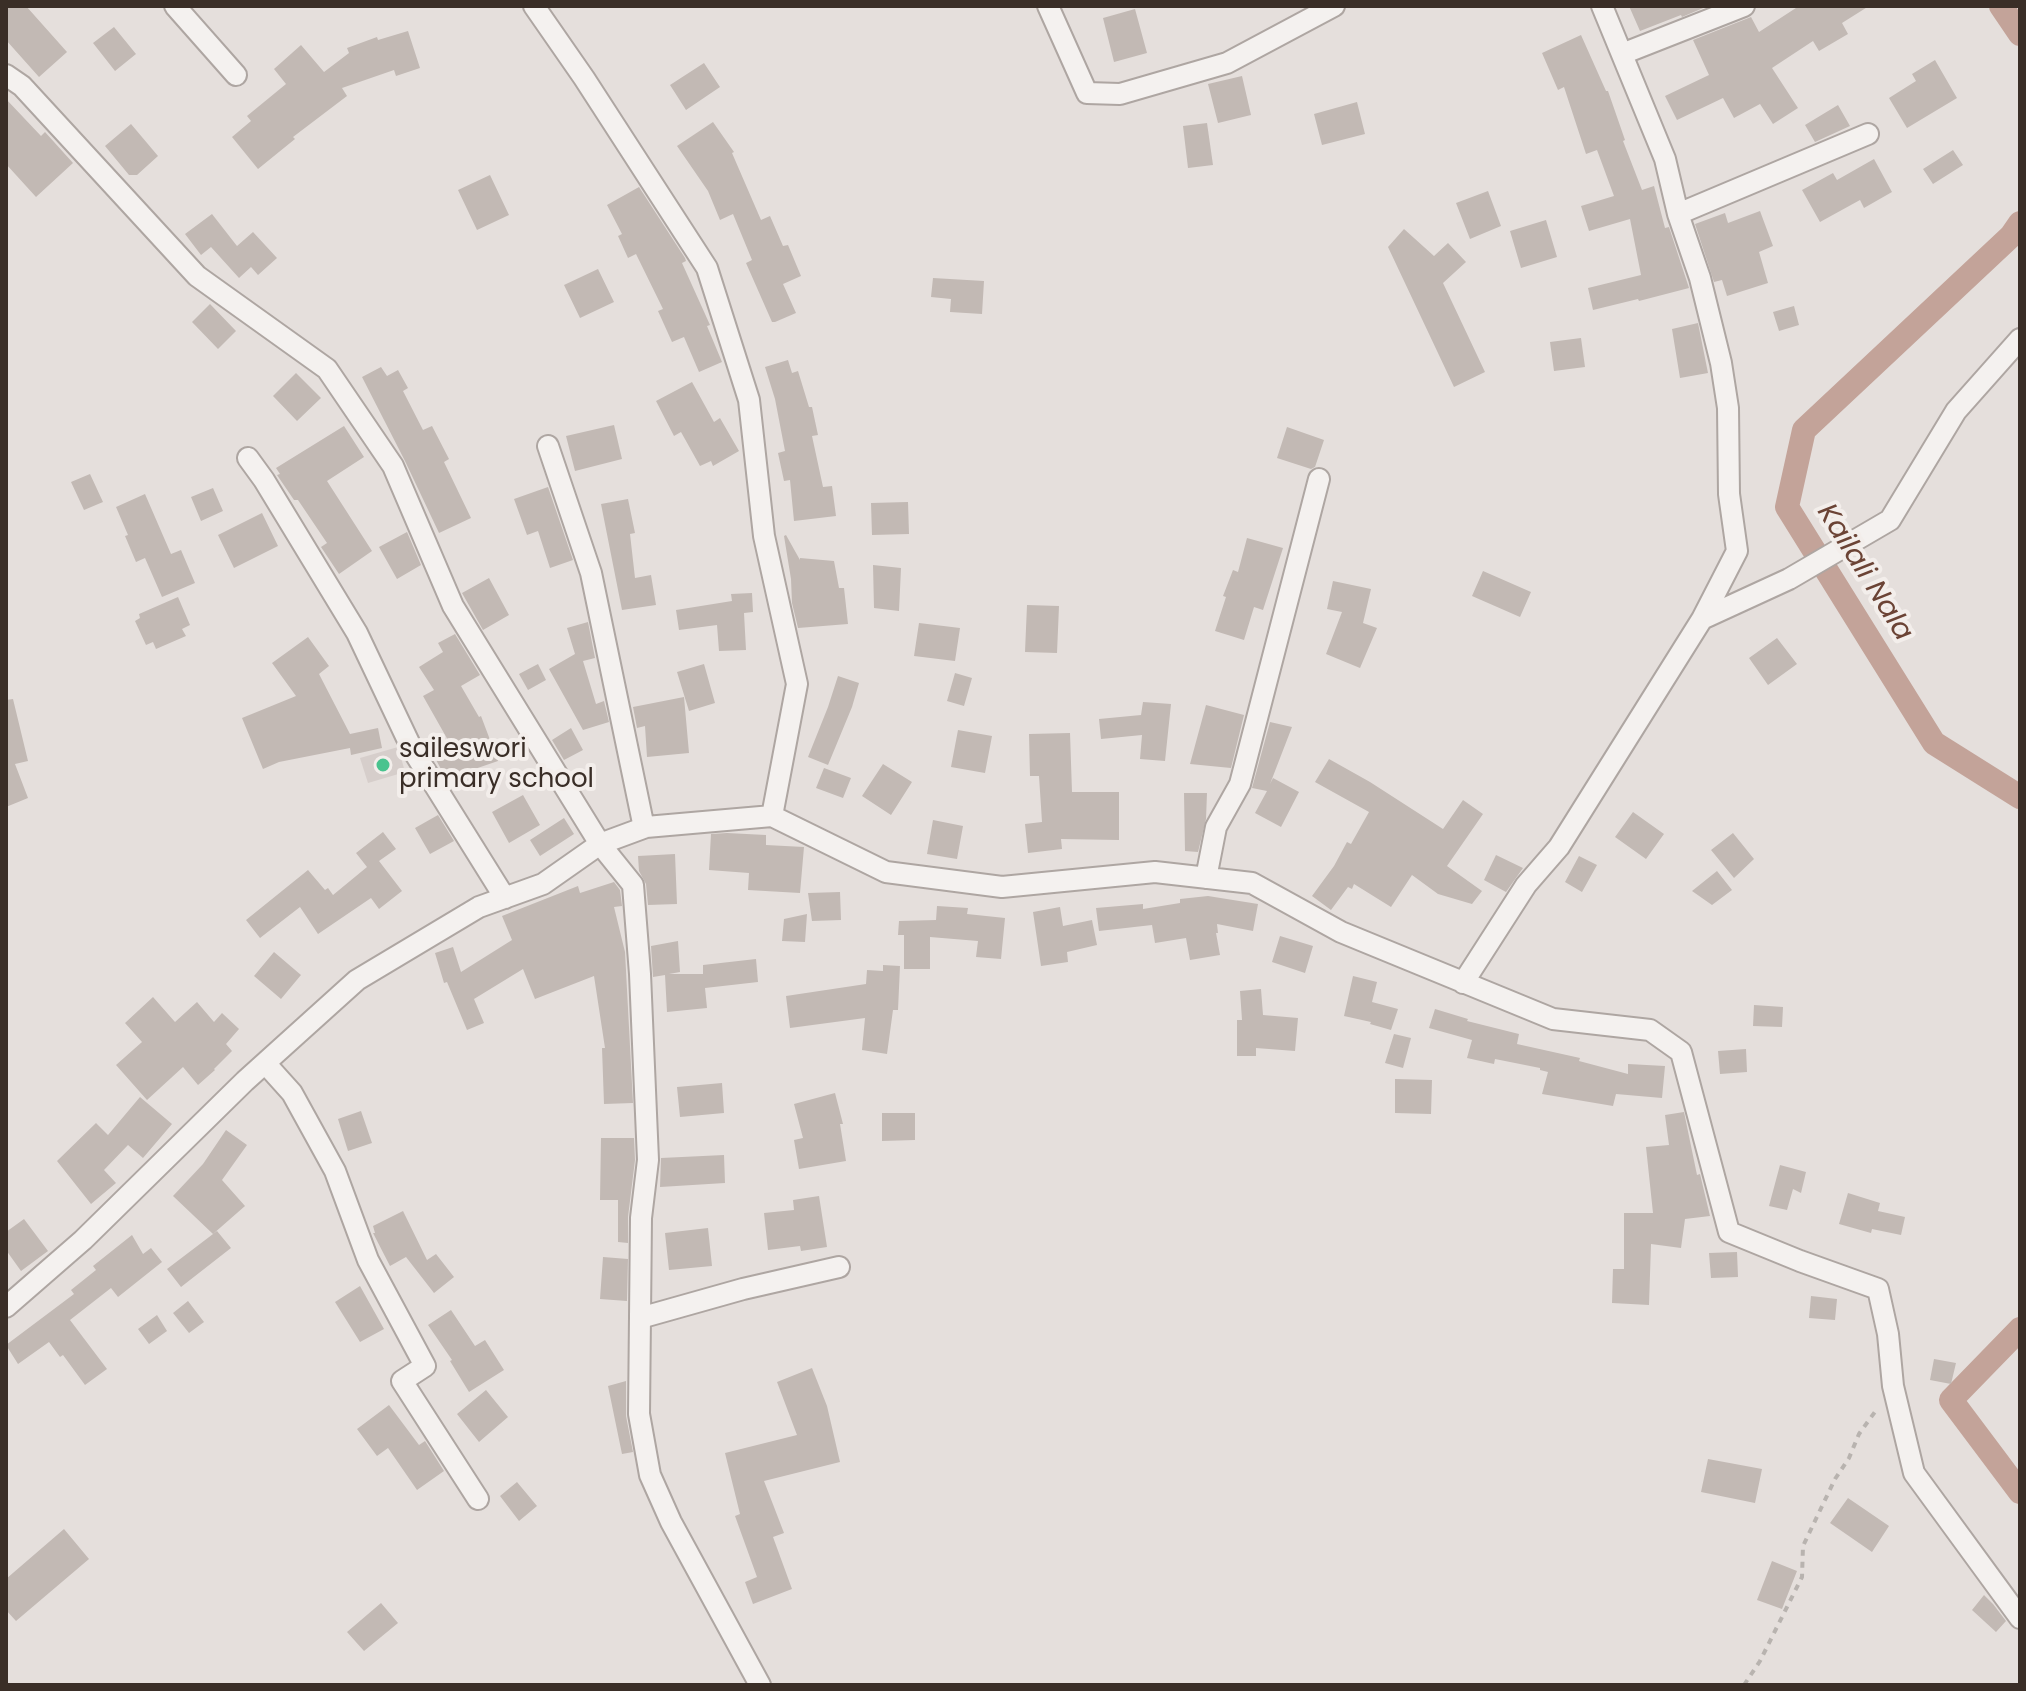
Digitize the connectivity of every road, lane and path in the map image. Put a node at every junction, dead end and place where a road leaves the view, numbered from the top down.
1 (175, 6) edge
2 (534, 6) edge
3 (1048, 6) edge
4 (1334, 6) edge
5 (1602, 6) edge
6 (1744, 6) edge
7 (1622, 54) junction
8 (6, 75) edge
9 (236, 75) dead end
10 (1868, 134) dead end
11 (1678, 214) junction
12 (2020, 339) edge
13 (548, 446) dead end
14 (248, 458) dead end
15 (1319, 479) dead end
16 (1702, 619) junction
17 (772, 816) junction
18 (646, 827) junction
19 (600, 844) junction
20 (1206, 878) junction
21 (505, 898) junction
22 (1463, 983) junction
23 (265, 1063) junction
24 (839, 1267) dead end
25 (6, 1307) edge
26 (640, 1318) junction
27 (1893, 1386) junction
28 (478, 1499) dead end
29 (2020, 1618) edge
30 (760, 1685) edge
31 (1744, 1685) edge

1 - 9 street
2 - 17 street
3 - 4 street
5 - 7 street
6 - 7 street
7 - 11 street
8 - 19 street
10 - 11 street
11 - 16 street
12 - 16 street
13 - 18 street
14 - 21 street
15 - 20 street
16 - 22 street
17 - 18 street
17 - 20 street
18 - 19 street
19 - 21 street
19 - 26 street
20 - 22 street
21 - 23 street
22 - 27 street
23 - 25 street
23 - 28 street
24 - 26 street
26 - 30 street
27 - 29 street
27 - 31 path

